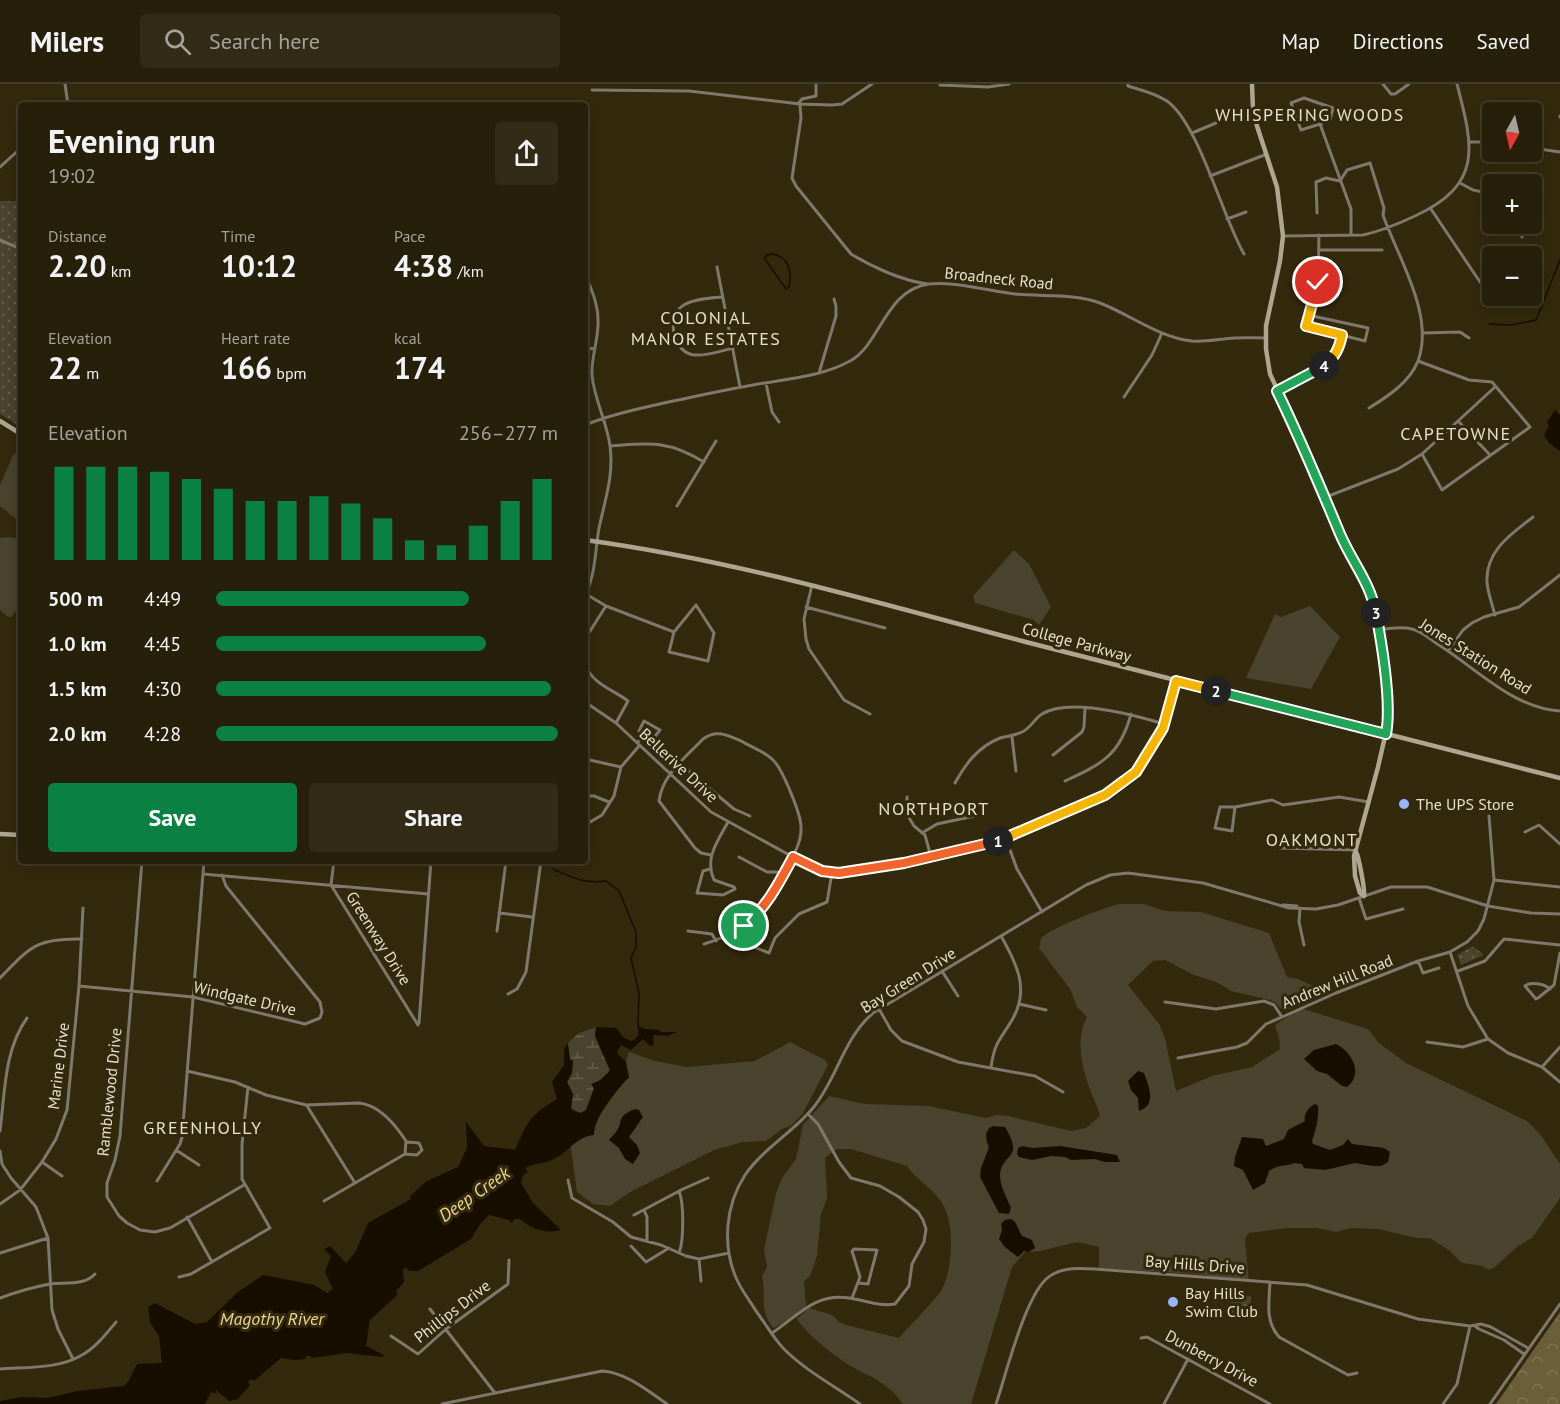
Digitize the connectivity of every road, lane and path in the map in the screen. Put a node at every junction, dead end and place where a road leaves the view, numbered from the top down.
1 (65, 84) edge
2 (816, 84) edge
3 (872, 84) edge
4 (1009, 84) edge
5 (1128, 84) edge
6 (1252, 84) edge
7 (1383, 84) edge
8 (1409, 84) edge
9 (1457, 84) edge
10 (940, 85) edge
11 (592, 90) dead end
12 (68, 102) edge
13 (799, 104) junction
14 (1216, 123) dead end
15 (1320, 124) junction
16 (1192, 133) junction
17 (1470, 142) junction
18 (1482, 142) edge
19 (1542, 149) edge
20 (18, 151) edge
21 (1560, 152) edge
22 (1267, 154) junction
23 (0, 167) edge
24 (1210, 176) junction
25 (1340, 181) junction
26 (1460, 183) junction
27 (1482, 192) edge
28 (1431, 208) junction
29 (1246, 212) dead end
30 (1317, 213) dead end
31 (1227, 219) junction
32 (1388, 229) junction
33 (1351, 234) junction
34 (1523, 234) edge
35 (1319, 235) junction
36 (1283, 236) junction
37 (1522, 237) dead end
38 (0, 240) edge
39 (18, 248) edge
40 (1320, 250) junction
41 (1382, 250) dead end
42 (1244, 254) dead end
43 (717, 267) dead end
44 (588, 283) edge
45 (930, 284) junction
46 (1482, 284) edge
47 (722, 297) junction
48 (834, 298) dead end
49 (1308, 315) junction
50 (1162, 333) junction
51 (1423, 333) junction
52 (1342, 335) junction
53 (1265, 338) junction
54 (1469, 338) dead end
55 (588, 348) edge
56 (732, 348) junction
57 (594, 349) junction
58 (1418, 361) junction
59 (819, 373) junction
60 (766, 383) junction
61 (740, 387) junction
62 (1496, 387) junction
63 (1277, 391) junction
64 (1124, 397) dead end
65 (1369, 408) dead end
66 (603, 418) junction
67 (0, 421) edge
68 (1459, 421) junction
69 (779, 422) dead end
70 (588, 424) edge
71 (18, 432) edge
72 (716, 441) dead end
73 (610, 446) junction
74 (1422, 454) junction
75 (1490, 456) junction
76 (704, 462) junction
77 (1326, 497) junction
78 (677, 506) dead end
79 (1533, 517) dead end
80 (588, 540) edge
81 (597, 541) junction
82 (1560, 575) edge
83 (812, 585) junction
84 (588, 588) edge
85 (588, 596) edge
86 (606, 606) junction
87 (806, 607) junction
88 (1494, 615) junction
89 (885, 628) dead end
90 (1380, 630) junction
91 (674, 632) junction
92 (588, 634) edge
93 (1448, 651) junction
94 (588, 671) edge
95 (1176, 681) junction
96 (588, 704) edge
97 (1085, 708) junction
98 (1560, 711) edge
99 (870, 714) dead end
100 (1131, 714) junction
101 (616, 723) junction
102 (1164, 724) junction
103 (645, 734) junction
104 (1386, 734) junction
105 (1011, 737) junction
106 (638, 745) junction
107 (1053, 755) dead end
108 (588, 760) edge
109 (680, 763) junction
110 (621, 767) junction
111 (1016, 771) dead end
112 (670, 774) junction
113 (1560, 778) edge
114 (1065, 781) dead end
115 (955, 783) dead end
116 (588, 796) edge
117 (907, 797) dead end
118 (609, 802) junction
119 (1369, 802) junction
120 (1235, 807) junction
121 (984, 814) dead end
122 (750, 816) dead end
123 (1488, 816) dead end
124 (728, 822) junction
125 (588, 823) edge
126 (1525, 832) dead end
127 (922, 833) junction
128 (0, 834) edge
129 (18, 835) edge
130 (1006, 840) junction
131 (1560, 844) edge
132 (1280, 848) dead end
133 (1356, 851) junction
134 (711, 855) junction
135 (931, 856) junction
136 (739, 857) dead end
137 (793, 857) junction
138 (142, 864) edge
139 (204, 864) edge
140 (334, 864) edge
141 (430, 864) edge
142 (506, 864) edge
143 (541, 864) edge
144 (710, 869) junction
145 (832, 873) junction
146 (203, 874) junction
147 (222, 875) junction
148 (783, 876) junction
149 (1494, 880) junction
150 (332, 885) junction
151 (1560, 887) edge
152 (428, 894) junction
153 (1361, 897) junction
154 (1488, 906) junction
155 (83, 908) dead end
156 (1300, 908) junction
157 (1403, 909) dead end
158 (499, 912) junction
159 (1042, 912) junction
160 (1560, 914) edge
161 (532, 917) junction
162 (688, 931) dead end
163 (735, 931) junction
164 (497, 932) dead end
165 (1001, 936) junction
166 (82, 939) junction
167 (716, 941) junction
168 (705, 944) dead end
169 (1304, 945) dead end
170 (1560, 945) edge
171 (1450, 952) junction
172 (1560, 953) edge
173 (1418, 961) junction
174 (1440, 968) dead end
175 (942, 971) junction
176 (1457, 971) junction
177 (0, 978) edge
178 (79, 986) junction
179 (1550, 989) junction
180 (131, 991) junction
181 (507, 994) dead end
182 (958, 996) dead end
183 (193, 997) junction
184 (1165, 1002) dead end
185 (1019, 1004) junction
186 (879, 1010) junction
187 (1046, 1010) dead end
188 (1282, 1017) junction
189 (27, 1018) dead end
190 (1488, 1039) junction
191 (1427, 1042) dead end
192 (1560, 1047) edge
193 (1178, 1058) dead end
194 (1542, 1066) junction
195 (991, 1067) junction
196 (187, 1071) junction
197 (1560, 1082) edge
198 (248, 1087) junction
199 (1063, 1092) dead end
200 (306, 1105) junction
201 (808, 1114) junction
202 (0, 1131) edge
203 (406, 1143) junction
204 (177, 1150) junction
205 (0, 1151) edge
206 (405, 1154) junction
207 (42, 1162) junction
208 (199, 1165) dead end
209 (62, 1176) dead end
210 (708, 1178) dead end
211 (568, 1180) dead end
212 (157, 1181) dead end
213 (355, 1183) junction
214 (244, 1185) junction
215 (20, 1190) junction
216 (679, 1191) junction
217 (324, 1201) dead end
218 (0, 1204) edge
219 (644, 1210) junction
220 (634, 1215) dead end
221 (187, 1217) junction
222 (48, 1238) junction
223 (647, 1240) junction
224 (631, 1246) dead end
225 (669, 1248) junction
226 (0, 1253) edge
227 (679, 1253) junction
228 (729, 1253) junction
229 (699, 1259) junction
230 (509, 1260) dead end
231 (212, 1262) junction
232 (95, 1274) dead end
233 (179, 1277) dead end
234 (701, 1281) dead end
235 (1270, 1282) junction
236 (858, 1283) junction
237 (51, 1284) junction
238 (0, 1298) edge
239 (852, 1298) junction
240 (1560, 1304) edge
241 (430, 1309) dead end
242 (116, 1322) dead end
243 (1470, 1326) junction
244 (1476, 1326) junction
245 (446, 1329) junction
246 (771, 1333) junction
247 (391, 1336) dead end
248 (1141, 1338) dead end
249 (1528, 1348) junction
250 (1524, 1354) junction
251 (73, 1359) junction
252 (1188, 1359) junction
253 (0, 1369) edge
254 (1357, 1373) dead end
255 (495, 1393) junction
256 (442, 1404) edge
257 (667, 1404) edge
258 (860, 1404) edge
259 (996, 1404) edge
260 (1164, 1404) edge
261 (1270, 1404) edge
262 (1443, 1404) edge
263 (1490, 1404) edge

1 - 12 street
2 - 13 street
3 - 13 street
4 - 10 street
5 - 16 street
6 - 22 main road
7 - 8 street
9 - 17 street
11 - 13 street
13 - 45 street
14 - 16 street
15 - 15 street
15 - 25 street
16 - 24 street
17 - 18 street
17 - 26 street
19 - 21 street
20 - 23 street
22 - 24 street
22 - 36 main road
24 - 31 street
25 - 30 street
25 - 32 street
25 - 33 street
26 - 27 street
26 - 28 street
28 - 32 street
28 - 46 street
29 - 31 street
31 - 42 street
32 - 33 street
32 - 51 street
33 - 35 street
34 - 37 street
35 - 36 street
35 - 40 street
36 - 53 main road
38 - 39 street
40 - 41 street
40 - 49 street
43 - 47 street
44 - 57 street
45 - 50 street, Broadneck Road
45 - 59 street, Broadneck Road
47 - 56 street
47 - 56 street
48 - 59 street
49 - 52 street
49 - 52 street
50 - 53 street, Broadneck Road
50 - 64 street
51 - 54 street
51 - 58 street
52 - 63 street
53 - 63 main road
55 - 57 street
56 - 61 street
57 - 66 street
58 - 62 street
58 - 65 street
59 - 60 street, Broadneck Road
60 - 61 street, Broadneck Road
60 - 69 street
61 - 66 street, Broadneck Road
62 - 68 street
62 - 75 street
63 - 77 main road
66 - 70 street, Broadneck Road
66 - 73 street
67 - 71 main road
68 - 74 street
68 - 75 street
72 - 76 street
73 - 76 street
73 - 81 street
74 - 75 street
74 - 77 street
76 - 78 street
77 - 90 main road
79 - 88 street
80 - 81 main road, College Parkway
81 - 83 main road, College Parkway
81 - 84 street
82 - 88 street
83 - 87 street
83 - 95 main road, College Parkway
85 - 86 street
86 - 91 street
86 - 92 street
87 - 89 street
87 - 99 street
88 - 93 street
90 - 93 street, Jones Station Road
90 - 104 main road
91 - 91 street
93 - 98 street, Jones Station Road
94 - 101 street
95 - 102 street, Bellerive Drive
95 - 104 main road, College Parkway
96 - 101 street, Bellerive Drive
97 - 100 street
97 - 105 street
97 - 107 street
100 - 102 street
100 - 114 street
101 - 106 street, Bellerive Drive
102 - 130 street, Bellerive Drive
103 - 103 street
103 - 106 street
104 - 113 main road, College Parkway
104 - 119 main road
105 - 111 street
105 - 115 street
106 - 110 street
106 - 112 street, Bellerive Drive
108 - 110 street
109 - 112 street
109 - 122 street
109 - 137 street
110 - 118 street
112 - 124 street, Bellerive Drive
112 - 134 street
116 - 118 street
117 - 127 street
118 - 125 street
119 - 120 street
119 - 133 main road
120 - 120 street
121 - 127 street
123 - 149 street, Andrew Hill Road
124 - 134 street
124 - 137 street, Bellerive Drive
126 - 131 street
127 - 135 street
128 - 129 main road
130 - 135 street, Bellerive Drive
130 - 159 street
132 - 133 street
133 - 153 main road
134 - 144 street
135 - 145 street, Bellerive Drive
136 - 148 street
137 - 145 street, Bellerive Drive
137 - 148 street
138 - 180 street, Ramblewood Drive
139 - 146 street
140 - 150 street, Greenway Drive
141 - 152 street
142 - 158 street
143 - 161 street
144 - 144 street
145 - 163 street
146 - 147 street
146 - 183 street
147 - 150 street
147 - 183 street, Windgate Drive
148 - 163 street
149 - 151 street
149 - 154 street, Andrew Hill Road
150 - 152 street
150 - 152 street, Greenway Drive
153 - 154 street, Bay Green Drive
153 - 156 street, Bay Green Drive
153 - 157 street
154 - 160 street, Bay Green Drive
154 - 171 street, Andrew Hill Road
155 - 166 street, Marine Drive
156 - 159 street, Bay Green Drive
156 - 169 street
158 - 161 street
158 - 164 street
159 - 165 street, Bay Green Drive
161 - 181 street
162 - 167 street
163 - 167 street
165 - 175 street, Bay Green Drive
165 - 185 street
166 - 177 street
166 - 178 street, Marine Drive
167 - 168 street
170 - 176 street
171 - 173 street, Andrew Hill Road
171 - 176 street
172 - 179 street
173 - 174 street
173 - 188 street, Andrew Hill Road
175 - 182 street
175 - 186 street, Bay Green Drive
176 - 190 street
178 - 180 street, Windgate Drive
178 - 207 street, Marine Drive
179 - 179 street
180 - 183 street, Windgate Drive
180 - 221 street, Ramblewood Drive
183 - 196 street
184 - 188 street
185 - 187 street
185 - 195 street
186 - 195 street
186 - 201 street, Bay Green Drive
188 - 193 street, Andrew Hill Road
189 - 202 street
190 - 191 street
190 - 194 street
192 - 194 street
194 - 197 street
195 - 199 street
196 - 198 street
196 - 204 street
198 - 200 street
198 - 214 street
200 - 203 street
200 - 213 street
201 - 228 street, Bay Green Drive
201 - 239 street
203 - 206 street
203 - 206 street
204 - 208 street
204 - 212 street
205 - 215 street
206 - 213 street
207 - 209 street
207 - 215 street, Marine Drive
210 - 216 street
211 - 223 street
213 - 217 street
214 - 221 street, Ramblewood Drive
214 - 231 street
215 - 218 street, Marine Drive
215 - 222 street
216 - 219 street
216 - 227 street
219 - 220 street
219 - 223 street
221 - 231 street
222 - 226 street
222 - 237 street
223 - 225 street
224 - 225 street
225 - 227 street
227 - 229 street
228 - 229 street
228 - 246 street, Bay Green Drive
229 - 234 street
230 - 245 street, Phillips Drive
231 - 233 street
232 - 237 street
235 - 243 street, Bay Hills Drive
235 - 254 street
235 - 259 street, Bay Hills Drive
236 - 236 street
236 - 239 street
237 - 238 street
237 - 251 street
239 - 246 street
240 - 249 street
241 - 245 street
242 - 251 street
243 - 244 street, Bay Hills Drive
243 - 262 street
244 - 249 street, Bay Hills Drive
244 - 250 street, Bay Hills Drive
245 - 247 street, Phillips Drive
245 - 255 street
246 - 258 street, Bay Green Drive
248 - 252 street, Dunberry Drive
249 - 250 street
250 - 263 street
251 - 253 street
252 - 260 street
252 - 261 street, Dunberry Drive
255 - 256 street
255 - 257 street

